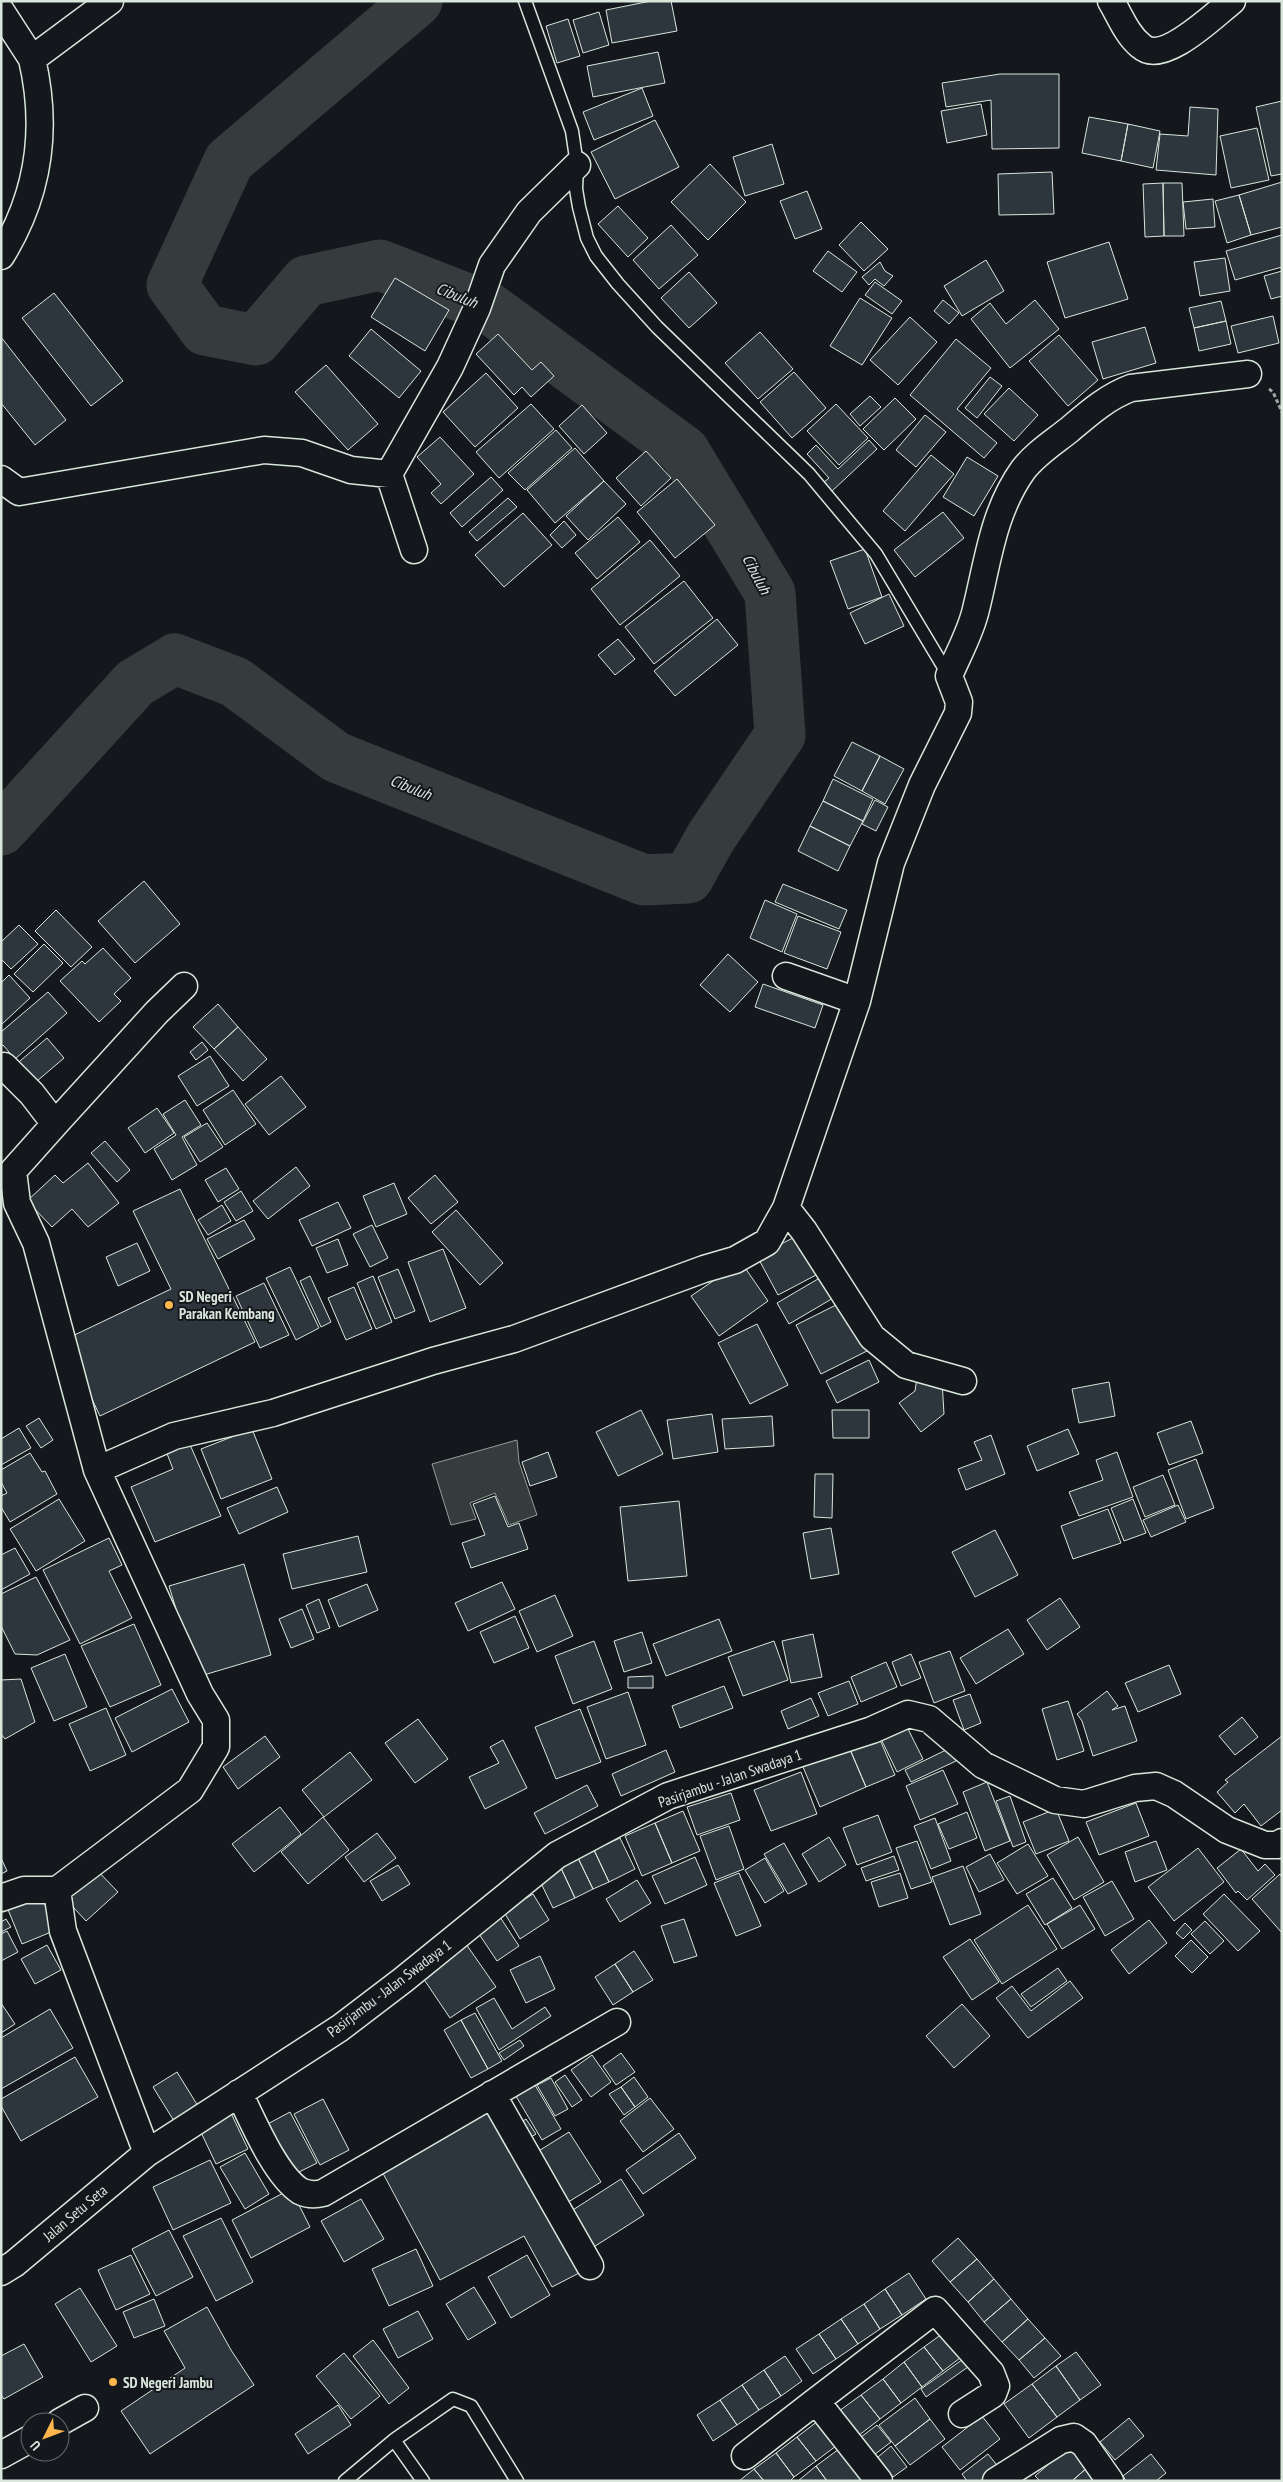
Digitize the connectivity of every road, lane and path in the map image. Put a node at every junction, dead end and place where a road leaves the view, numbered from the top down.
1 (110, 1) edge
2 (525, 1) edge
3 (1111, 1) edge
4 (1232, 1) edge
5 (1, 11) edge
6 (32, 59) junction
7 (577, 165) junction
8 (1, 256) edge
9 (1248, 374) dead end
10 (389, 474) junction
11 (1, 479) edge
12 (414, 550) dead end
13 (949, 676) junction
14 (786, 976) dead end
15 (184, 986) dead end
16 (857, 1001) junction
17 (4, 1066) dead end
18 (55, 1124) junction
19 (786, 1208) junction
20 (962, 1381) dead end
21 (96, 1470) junction
22 (1282, 1842) edge
23 (57, 1890) junction
24 (1, 1898) edge
25 (617, 2022) dead end
26 (239, 2092) junction
27 (492, 2094) junction
28 (147, 2153) junction
29 (590, 2266) dead end
30 (1, 2272) edge
31 (816, 2401) junction
32 (85, 2408) dead end
33 (962, 2414) dead end
34 (70, 2416) edge
35 (394, 2440) junction
36 (20, 2445) edge
37 (1, 2455) edge
38 (745, 2456) dead end
39 (345, 2481) edge
40 (424, 2481) edge
41 (517, 2481) edge
42 (879, 2481) edge
43 (996, 2481) edge
44 (1110, 2481) edge

1 - 6 street
2 - 7 lane
3 - 4 street
5 - 6 street
6 - 8 street
7 - 10 street
7 - 13 lane
9 - 13 street
10 - 11 street
10 - 12 street
13 - 16 street
14 - 16 street
15 - 18 street
16 - 19 street
17 - 18 street
18 - 21 street
19 - 20 street
19 - 21 street
21 - 23 street
22 - 26 street, Pasirjambu - Jalan Swadaya 1
23 - 24 street
23 - 28 street
25 - 27 street
26 - 27 street
26 - 28 street, Pasirjambu - Jalan Swadaya 1
27 - 29 street
28 - 30 street, Jalan Setu Seta
31 - 33 street
31 - 38 street
31 - 42 street
32 - 34 street
35 - 39 lane
35 - 40 lane
35 - 41 lane
36 - 37 street
43 - 44 street

